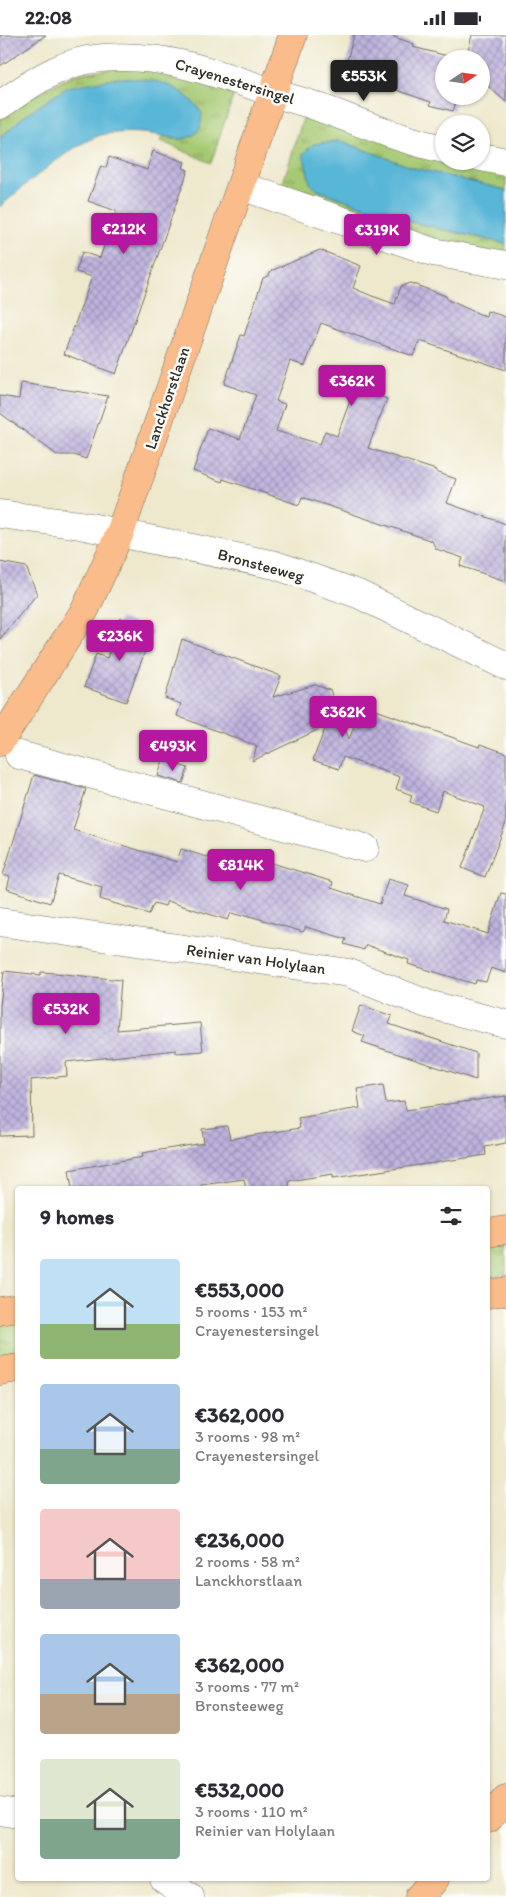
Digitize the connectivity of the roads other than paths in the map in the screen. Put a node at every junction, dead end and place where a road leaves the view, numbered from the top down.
1 (293, 35) edge
2 (274, 93) junction
3 (0, 105) edge
4 (435, 147) edge
5 (490, 159) edge
6 (506, 162) edge
7 (241, 186) junction
8 (506, 265) edge
9 (0, 514) edge
10 (120, 533) junction
11 (506, 666) edge
12 (9, 748) edge
13 (365, 848) dead end
14 (0, 922) edge
15 (506, 1025) edge
16 (506, 1230) edge
17 (490, 1233) edge
18 (506, 1291) edge
19 (490, 1294) edge
20 (15, 1308) edge
21 (0, 1311) edge
22 (15, 1368) edge
23 (0, 1371) edge
24 (506, 1799) edge
25 (0, 1811) edge
26 (15, 1814) edge
27 (490, 1817) edge
28 (167, 1881) edge
29 (433, 1881) edge
30 (190, 1897) edge
31 (418, 1897) edge

1 - 2 main road, Lanckhorstlaan
2 - 3 street, Crayenestersingel
2 - 4 street, Crayenestersingel
2 - 7 main road, Lanckhorstlaan
5 - 6 street
7 - 8 street
7 - 10 main road, Lanckhorstlaan
9 - 10 street, Bronsteeweg
10 - 11 street, Bronsteeweg
10 - 12 main road, Lanckhorstlaan
12 - 13 street
14 - 15 street, Reinier van Holylaan
16 - 17 main road
18 - 19 main road
20 - 21 main road
22 - 23 main road
24 - 27 main road
25 - 26 street
28 - 30 street
29 - 31 main road

